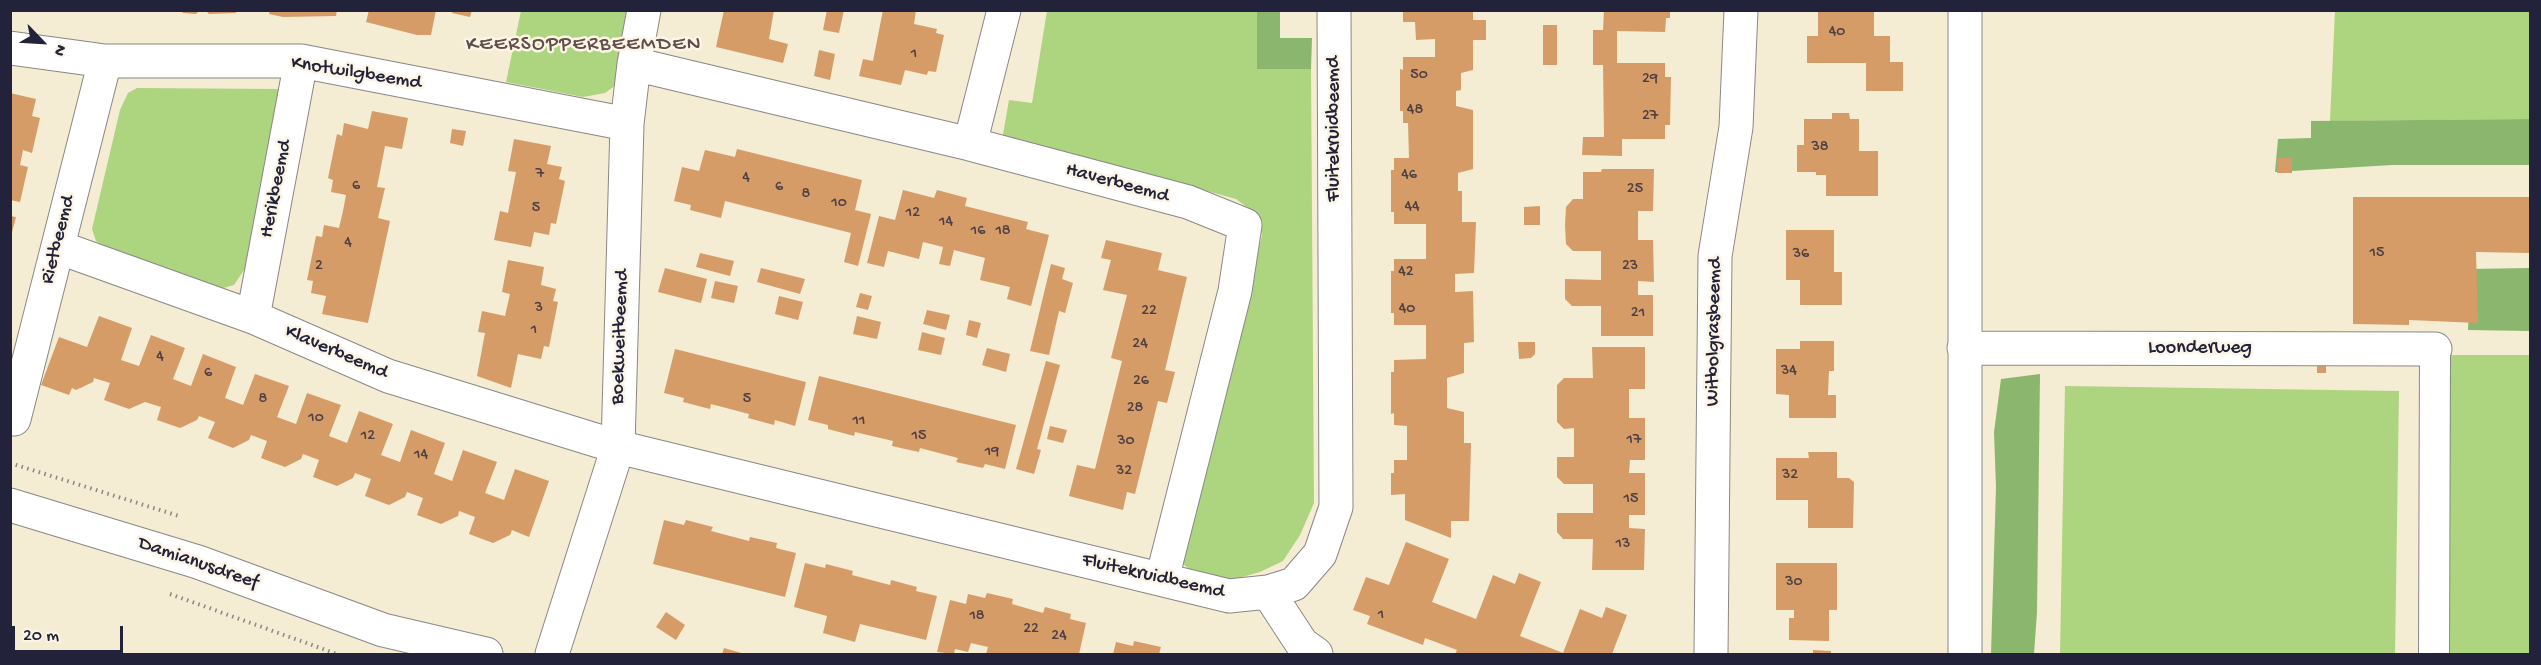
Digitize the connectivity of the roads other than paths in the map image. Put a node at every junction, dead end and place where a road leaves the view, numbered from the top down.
1 (644, 10) edge
2 (1004, 10) edge
3 (1334, 10) edge
4 (1741, 10) edge
5 (1965, 10) edge
6 (10, 48) edge
7 (105, 61) junction
8 (301, 61) junction
9 (634, 64) junction
10 (627, 124) junction
11 (970, 144) junction
12 (58, 247) junction
13 (253, 317) junction
14 (1964, 348) junction
15 (2435, 349) joint
16 (14, 419) dead end
17 (618, 447) junction
18 (10, 505) edge
19 (1162, 579) junction
20 (1269, 592) junction
21 (383, 630) junction
22 (424, 654) edge
23 (486, 654) edge
24 (552, 654) edge
25 (1316, 654) edge
26 (1711, 654) edge
27 (1965, 654) edge
28 (2434, 654) edge

1 - 9 street, Boekweitbeemd
2 - 11 street
3 - 20 street, Fluitekruidbeemd
4 - 26 street, Witbolgrasbeemd
5 - 14 street
6 - 7 street, Knotwilgbeemd
7 - 8 street, Knotwilgbeemd
7 - 12 street, Rietbeemd
8 - 10 street, Knotwilgbeemd
8 - 13 street, Herikbeemd
9 - 10 street, Boekweitbeemd
9 - 11 street, Haverbeemd
10 - 17 street, Boekweitbeemd
11 - 19 street, Haverbeemd
12 - 13 street, Klaverbeemd
12 - 16 street, Rietbeemd
13 - 17 street, Klaverbeemd
14 - 15 street, Loonderweg
14 - 27 street
15 - 28 street
17 - 19 street, Fluitekruidbeemd
17 - 24 street, Boekweitbeemd
18 - 21 street, Damianusdreef
19 - 20 street, Fluitekruidbeemd
20 - 25 street
21 - 22 street, Damianusdreef
21 - 23 street, Damianusdreef

